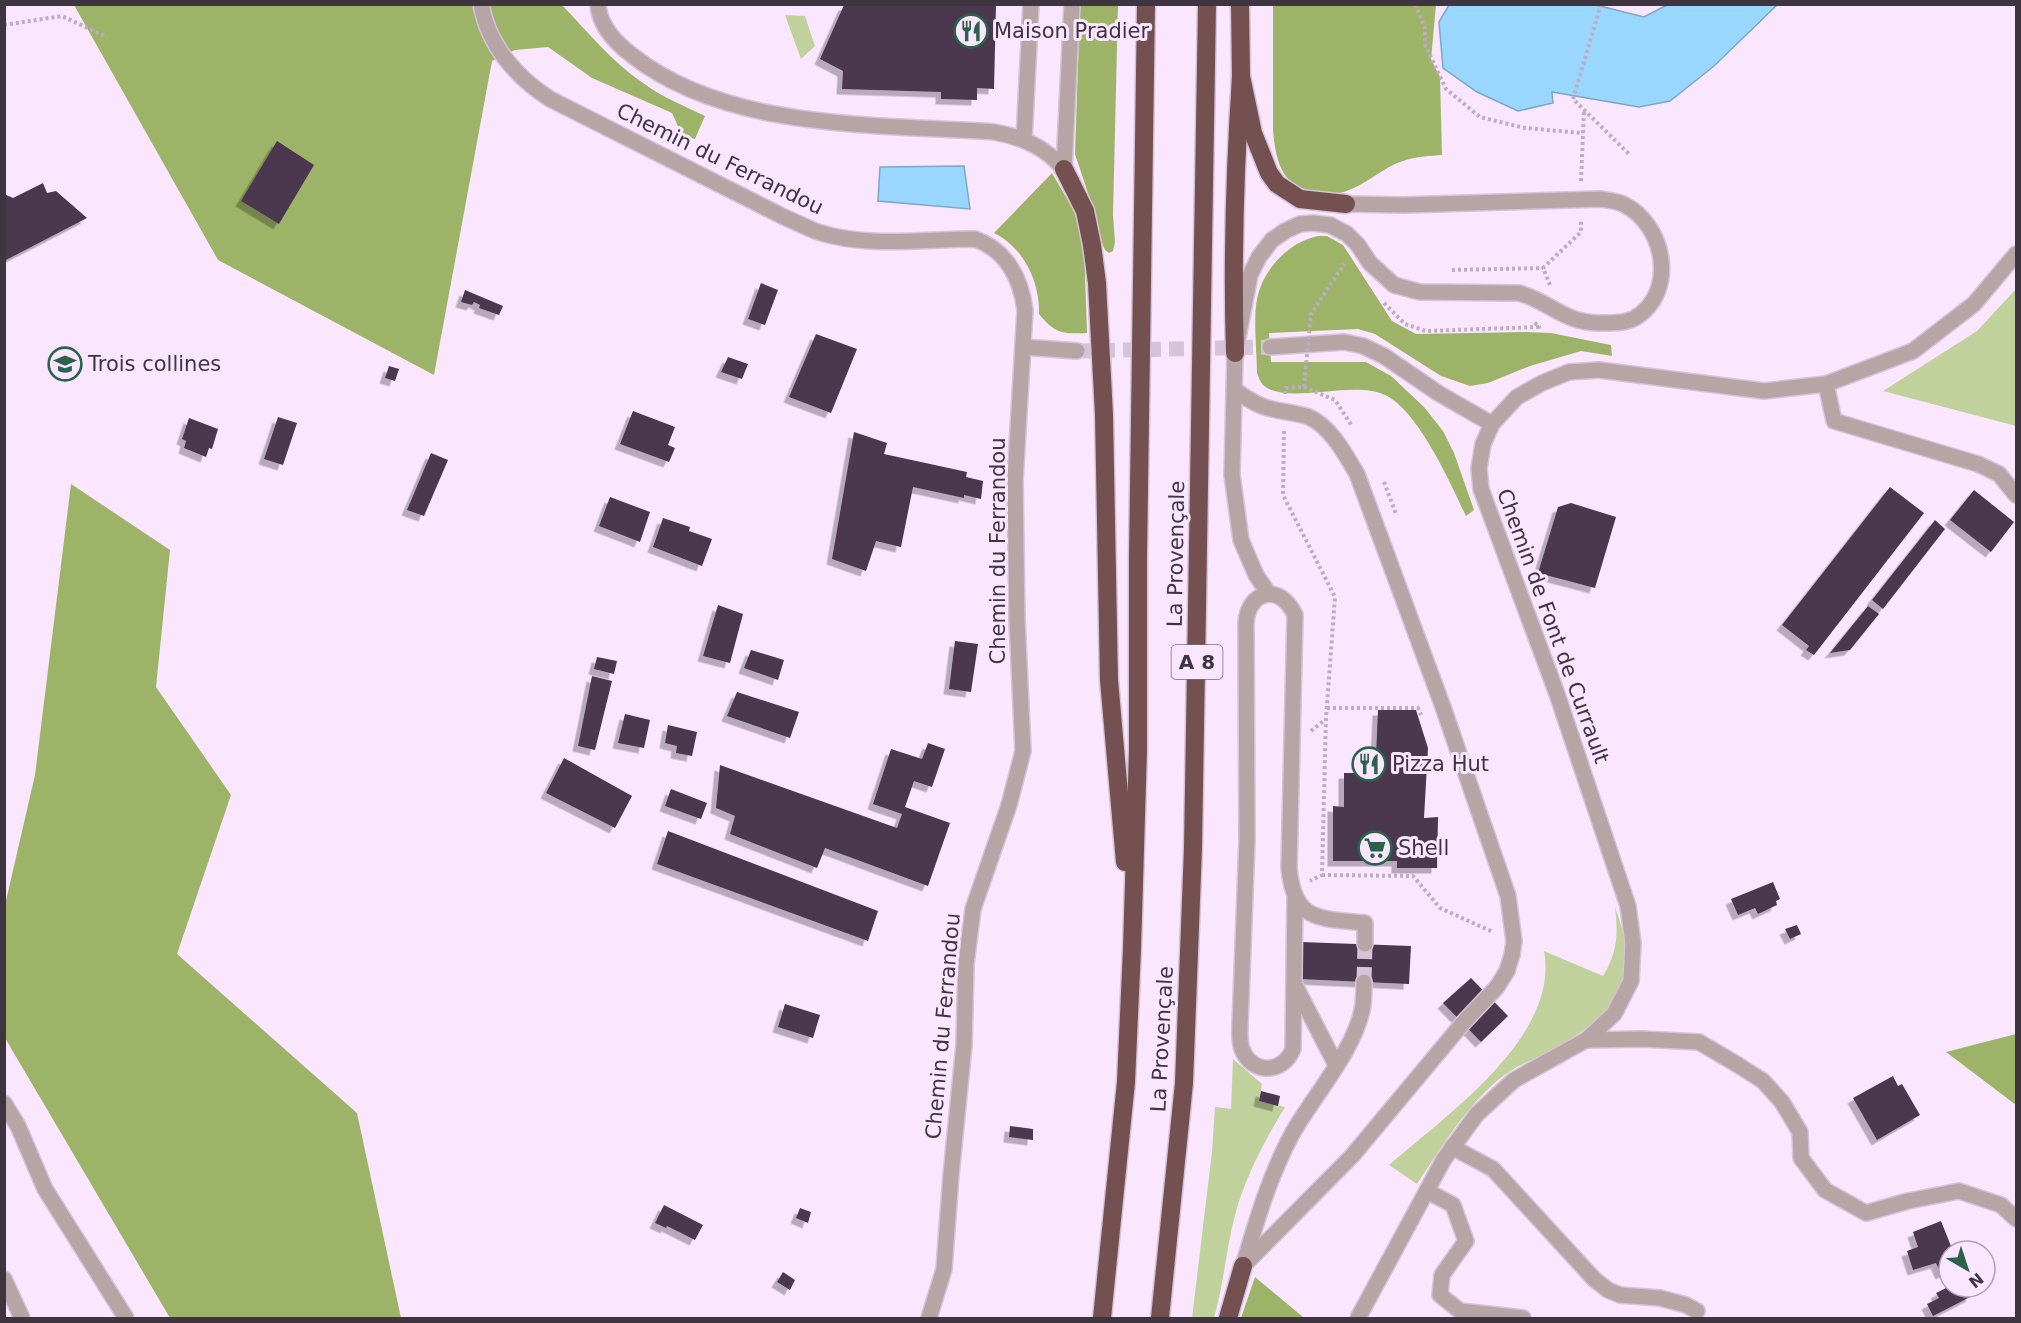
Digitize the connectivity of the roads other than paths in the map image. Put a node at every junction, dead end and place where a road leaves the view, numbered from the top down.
1 (481, 4) edge
2 (598, 4) edge
3 (1031, 4) edge
4 (1072, 4) edge
5 (1146, 4) edge
6 (1207, 4) edge
7 (1240, 4) edge
8 (1241, 76) junction
9 (1024, 140) junction
10 (1064, 169) junction
11 (1346, 204) joint
12 (2016, 254) edge
13 (1023, 347) junction
14 (1270, 347) tunnel mouth
15 (1077, 351) tunnel mouth
16 (1235, 353) junction
17 (1826, 384) junction
18 (1235, 390) junction
19 (1492, 424) junction
20 (2015, 491) edge
21 (1269, 594) junction
22 (1294, 897) junction
23 (1365, 944) tunnel mouth
24 (1132, 949) junction
25 (1294, 982) junction
26 (1364, 982) tunnel mouth
27 (1586, 1040) junction
28 (1336, 1065) junction
29 (4, 1104) edge
30 (1452, 1147) junction
31 (1427, 1191) junction
32 (2016, 1219) edge
33 (1243, 1266) junction
34 (4, 1279) edge
35 (1697, 1311) dead end
36 (22, 1318) edge
37 (126, 1318) edge
38 (929, 1318) edge
39 (1102, 1318) edge
40 (1160, 1318) edge
41 (1228, 1318) edge
42 (1358, 1318) edge
43 (1523, 1318) edge

1 - 13 street, Chemin du Ferrandou
2 - 9 street
3 - 9 street
4 - 10 street
5 - 24 highway, La Provençale
6 - 40 highway, La Provençale / A 8
7 - 8 highway
8 - 11 highway
8 - 16 highway
9 - 10 street
10 - 24 highway
11 - 16 street
12 - 17 street, Chemin de Font de Currault
13 - 15 street
13 - 38 street, Chemin du Ferrandou
14 - 19 street
16 - 18 street
17 - 19 street, Chemin de Font de Currault
17 - 20 street
18 - 21 street
18 - 33 street
19 - 27 street, Chemin de Font de Currault
21 - 22 street
21 - 25 street
22 - 23 street
22 - 25 street
24 - 39 highway, La Provençale
25 - 28 street
26 - 28 street
27 - 30 street, Chemin de Font de Currault
27 - 32 street
28 - 33 street
29 - 37 street
30 - 31 street, Chemin de Font de Currault
30 - 35 street
31 - 42 street, Chemin de Font de Currault
31 - 43 street
33 - 41 highway
34 - 36 street

